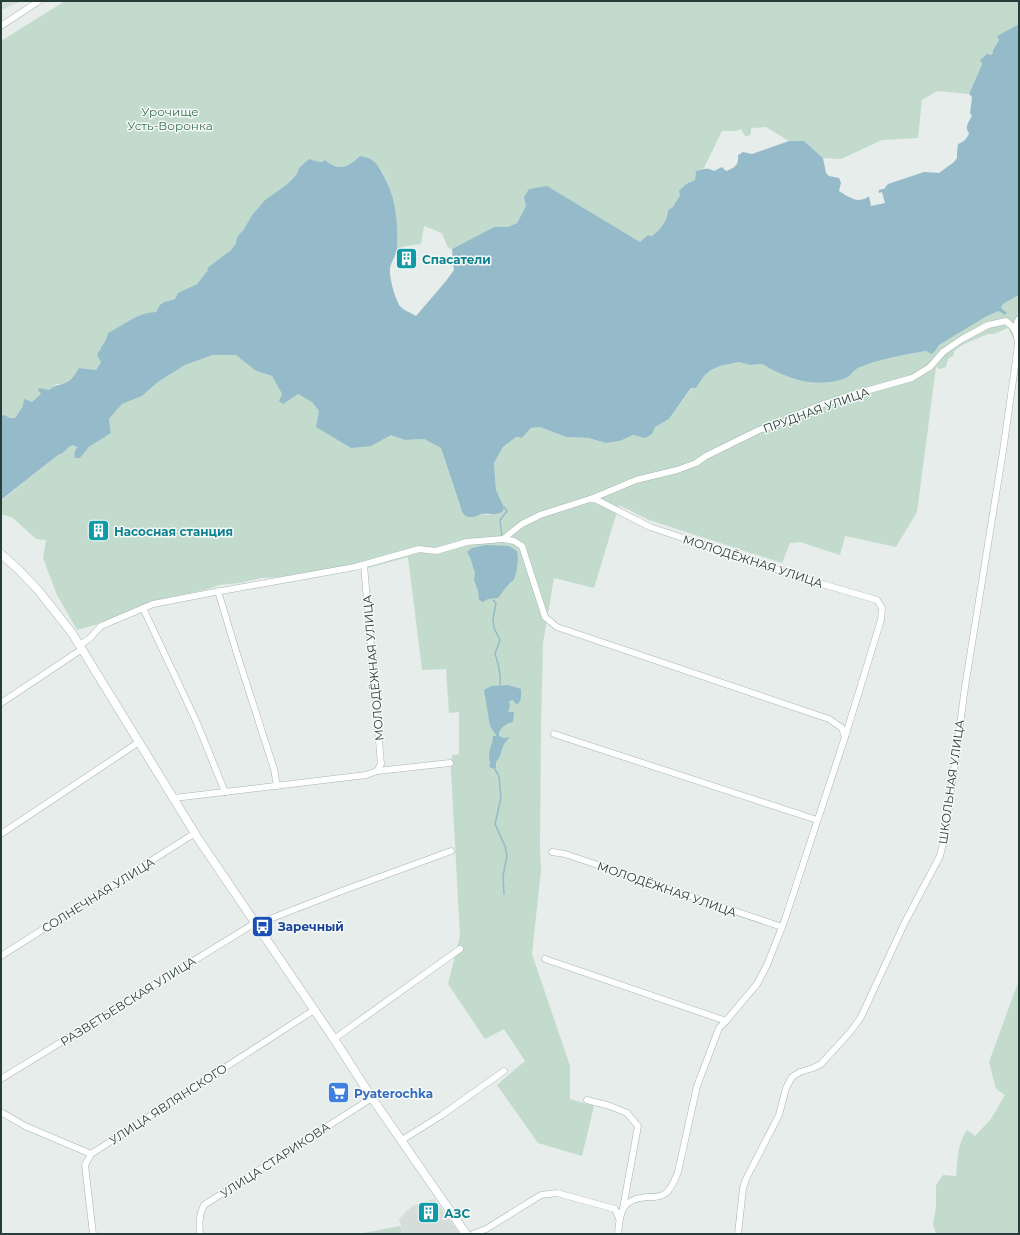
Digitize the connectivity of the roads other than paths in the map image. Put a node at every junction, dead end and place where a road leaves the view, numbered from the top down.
1 (39, 1) edge
2 (1, 26) edge
3 (1019, 319) edge
4 (1019, 337) edge
5 (1019, 343) edge
6 (593, 498) junction
7 (503, 539) junction
8 (1, 554) edge
9 (364, 565) junction
10 (218, 591) junction
11 (143, 608) junction
12 (81, 647) junction
13 (1, 703) edge
14 (554, 734) dead end
15 (845, 737) junction
16 (139, 742) junction
17 (450, 763) dead end
18 (377, 771) junction
19 (277, 786) junction
20 (225, 792) junction
21 (174, 798) junction
22 (818, 820) junction
23 (195, 833) junction
24 (1, 834) edge
25 (451, 851) dead end
26 (552, 852) dead end
27 (256, 924) junction
28 (782, 927) junction
29 (460, 949) dead end
30 (1, 956) edge
31 (545, 959) dead end
32 (314, 1010) junction
33 (726, 1021) junction
34 (334, 1039) junction
35 (504, 1071) dead end
36 (1, 1079) edge
37 (372, 1098) junction
38 (587, 1100) dead end
39 (1, 1112) edge
40 (402, 1140) junction
41 (91, 1154) junction
42 (623, 1208) junction
43 (619, 1218) junction
44 (93, 1234) edge
45 (200, 1234) edge
46 (466, 1234) edge
47 (473, 1234) edge
48 (618, 1234) edge
49 (738, 1234) edge

1 - 2 street
3 - 4 street, ШКОЛЬНАЯ УЛИЦА
4 - 5 street, ШКОЛЬНАЯ УЛИЦА
5 - 6 street, ПРУДНАЯ УЛИЦА
5 - 49 street, ШКОЛЬНАЯ УЛИЦА
6 - 7 street
6 - 15 street, МОЛОДЁЖНАЯ УЛИЦА
7 - 9 street
7 - 15 street
8 - 12 street
9 - 10 street
9 - 18 street, МОЛОДЁЖНАЯ УЛИЦА
10 - 11 street
10 - 19 street
11 - 12 street
11 - 20 street
12 - 13 street
12 - 16 street
14 - 22 street
15 - 22 street, МОЛОДЁЖНАЯ УЛИЦА
16 - 21 street
16 - 24 street
17 - 18 street
18 - 19 street
19 - 20 street
20 - 21 street
21 - 23 street
22 - 28 street, МОЛОДЁЖНАЯ УЛИЦА
23 - 27 street
23 - 30 street, СОЛНЕЧНАЯ УЛИЦА
25 - 27 street, РАЗВЕТЬЕВСКАЯ УЛИЦА
26 - 28 street, МОЛОДЁЖНАЯ УЛИЦА
27 - 32 street
27 - 36 street, РАЗВЕТЬЕВСКАЯ УЛИЦА
28 - 33 street, МОЛОДЁЖНАЯ УЛИЦА
29 - 34 street
31 - 33 street
32 - 34 street
32 - 41 street, УЛИЦА ЯВЛЯНСКОГО
33 - 42 street, МОЛОДЁЖНАЯ УЛИЦА
34 - 37 street
35 - 40 street
37 - 40 street
37 - 45 street, УЛИЦА СТАРИКОВА
38 - 42 street
39 - 41 street
40 - 46 street
41 - 44 street
42 - 43 street
43 - 47 street
43 - 48 street

